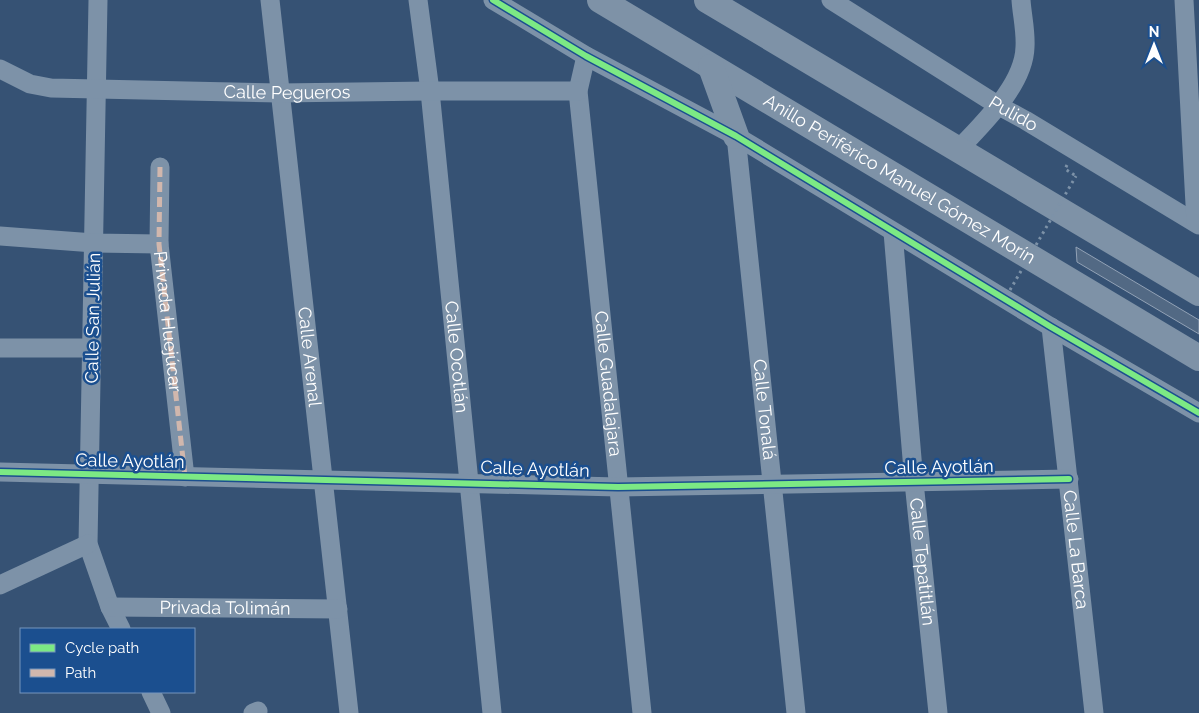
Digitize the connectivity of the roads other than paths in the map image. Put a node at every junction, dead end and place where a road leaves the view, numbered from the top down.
1 (98, 0) edge
2 (270, 0) edge
3 (418, 0) edge
4 (493, 0) edge
5 (600, 0) edge
6 (707, 0) edge
7 (831, 0) edge
8 (860, 0) edge
9 (1020, 0) edge
10 (1184, 0) edge
11 (861, 19) junction
12 (586, 56) junction
13 (711, 67) junction
14 (0, 69) edge
15 (96, 88) junction
16 (430, 91) junction
17 (578, 91) junction
18 (279, 93) junction
19 (999, 106) junction
20 (736, 136) junction
21 (959, 150) junction
22 (1196, 155) edge
23 (160, 167) dead end
24 (1197, 224) edge
25 (893, 232) junction
26 (0, 236) edge
27 (94, 243) junction
28 (159, 244) junction
29 (1199, 293) edge
30 (1051, 327) junction
31 (0, 348) edge
32 (92, 348) junction
33 (1199, 358) edge
34 (1199, 413) edge
35 (0, 472) edge
36 (89, 475) junction
37 (185, 477) junction
38 (324, 480) junction
39 (1069, 480) junction
40 (470, 482) junction
41 (914, 482) junction
42 (772, 483) junction
43 (618, 487) junction
44 (88, 544) junction
45 (0, 585) edge
46 (110, 607) junction
47 (338, 609) junction
48 (120, 628) edge
49 (151, 693) edge
50 (161, 713) edge
51 (349, 713) edge
52 (492, 713) edge
53 (642, 713) edge
54 (796, 713) edge
55 (938, 713) edge
56 (1094, 713) edge

1 - 15 street, Calle San Julián
2 - 18 street, Calle Arenal
3 - 16 street, Calle Ocotlán
4 - 12 street
5 - 13 highway, Anillo Periférico Manuel Gómez Morín
6 - 21 highway
7 - 11 street, Pulido
8 - 11 street
9 - 19 street
10 - 22 street
11 - 19 street, Pulido
12 - 17 street, Calle Guadalajara
12 - 20 street
13 - 20 highway
13 - 33 highway, Anillo Periférico Manuel Gómez Morín
14 - 15 street, Calle Pegueros
15 - 18 street, Calle Pegueros
15 - 27 street, Calle San Julián
16 - 17 street, Calle Pegueros
16 - 18 street, Calle Pegueros
16 - 40 street, Calle Ocotlán
17 - 43 street, Calle Guadalajara
18 - 38 street, Calle Arenal
19 - 21 street
19 - 24 street, Pulido
20 - 25 street
20 - 42 street, Calle Tonalá
21 - 29 highway
22 - 24 street
23 - 28 street, Privada Huejúcar
25 - 30 street
25 - 41 street, Calle Tepatitlán
26 - 27 street
27 - 28 street
27 - 32 street, Calle San Julián
28 - 37 street, Privada Huejúcar
30 - 34 street
30 - 39 street, Calle La Barca
31 - 32 street
32 - 36 street, Calle San Julián
35 - 36 street, Calle Ayotlán
36 - 37 street, Calle Ayotlán
36 - 44 street, Calle San Julián
37 - 38 street, Calle Ayotlán
38 - 40 street, Calle Ayotlán
38 - 47 street, Calle Arenal
39 - 41 street, Calle Ayotlán
39 - 56 street, Calle La Barca
40 - 43 street, Calle Ayotlán
40 - 52 street, Calle Ocotlán
41 - 42 street, Calle Ayotlán
41 - 55 street, Calle Tepatitlán
42 - 43 street, Calle Ayotlán
42 - 54 street, Calle Tonalá
43 - 53 street, Calle Guadalajara
44 - 45 street
44 - 46 street, Calle San Julián
46 - 47 street, Privada Tolimán
46 - 48 street, Calle San Julián
47 - 51 street, Calle Arenal
49 - 50 street

